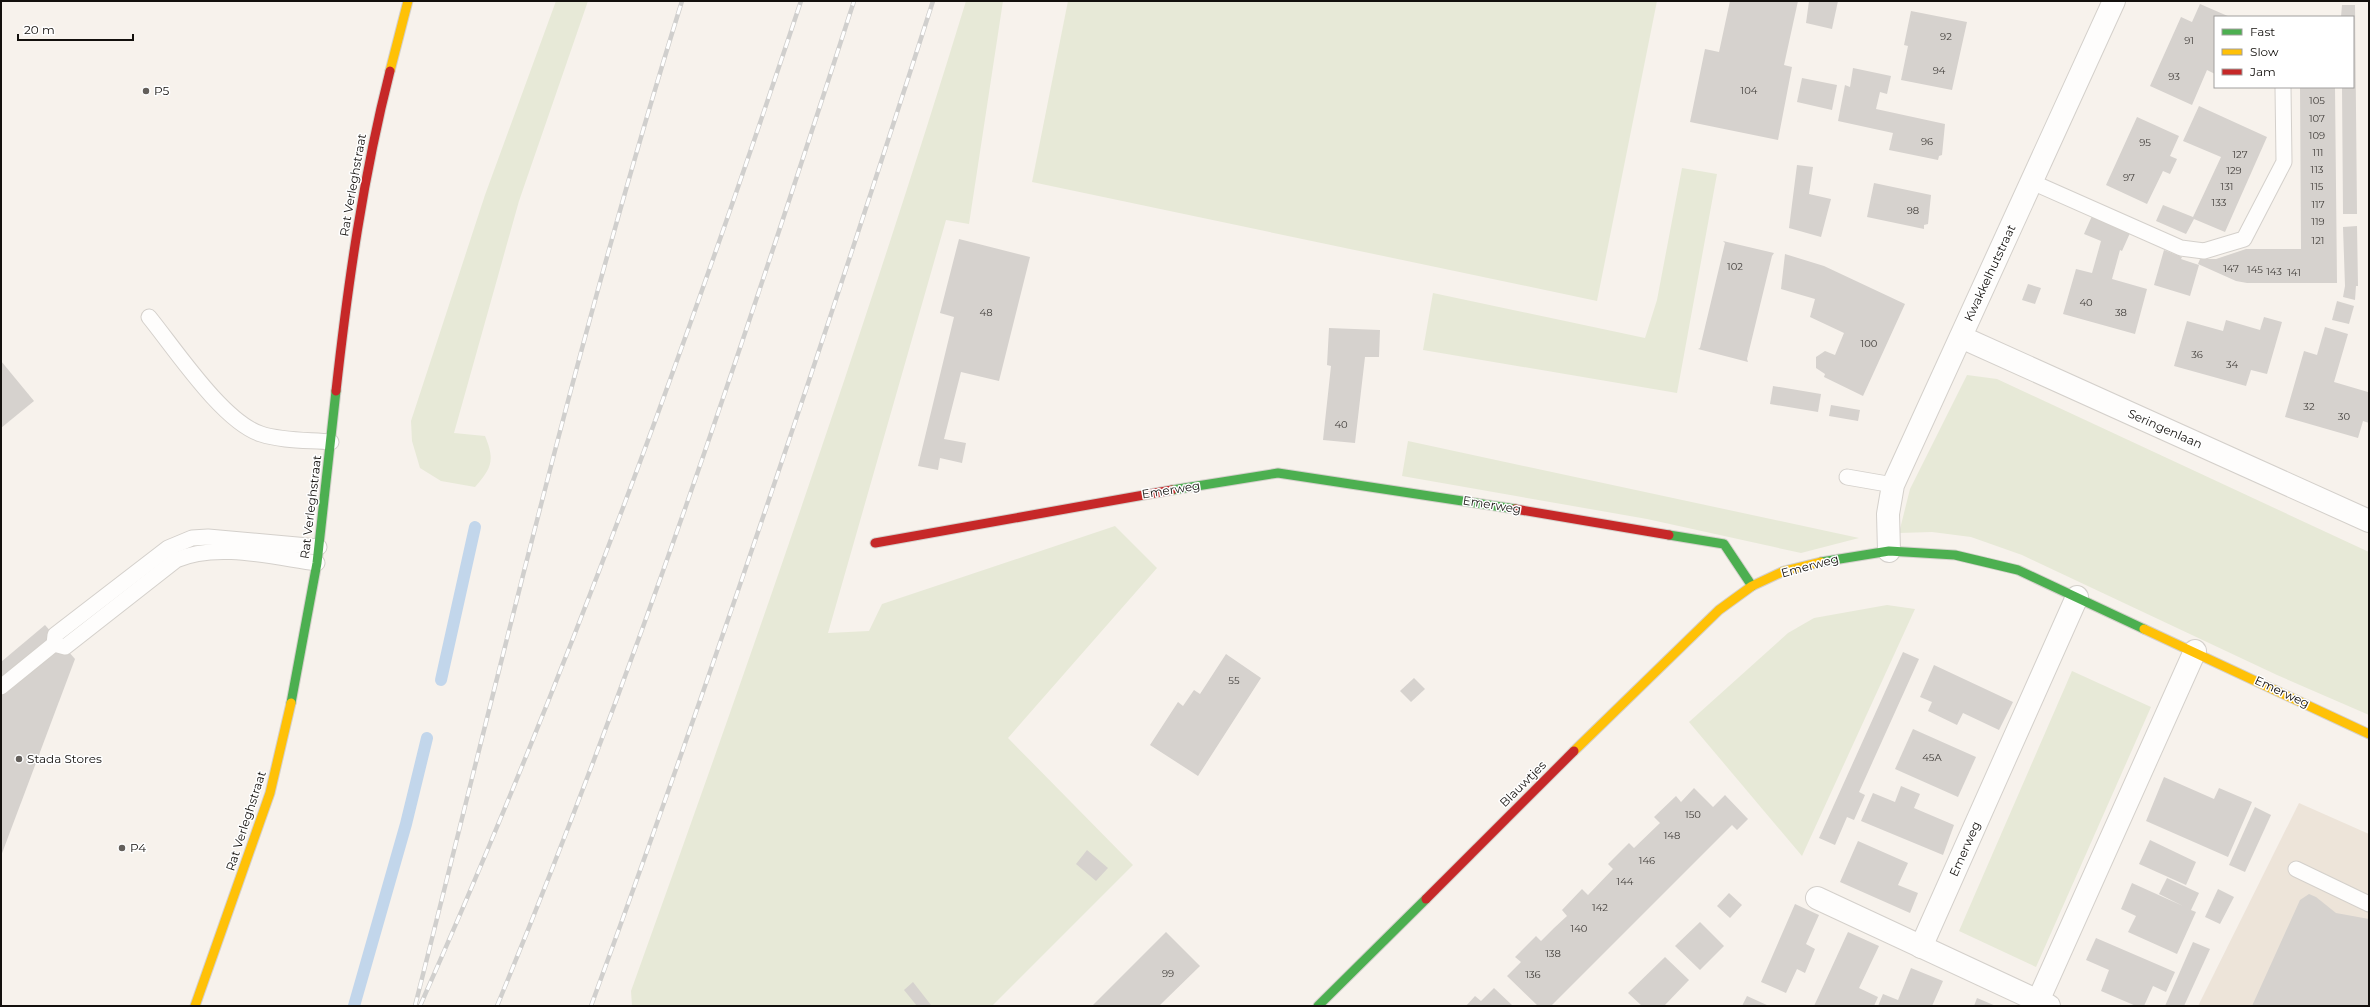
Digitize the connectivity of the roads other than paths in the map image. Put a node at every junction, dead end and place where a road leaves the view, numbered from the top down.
1 (408, 1) edge
2 (2114, 1) edge
3 (2283, 88) edge
4 (2032, 182) junction
5 (149, 317) dead end
6 (1961, 337) junction
7 (331, 442) junction
8 (1846, 477) dead end
9 (1893, 485) junction
10 (2369, 521) edge
11 (875, 543) dead end
12 (319, 547) junction
13 (1890, 551) junction
14 (316, 563) junction
15 (1752, 586) junction
16 (2077, 597) junction
17 (54, 644) junction
18 (2195, 651) junction
19 (1, 687) edge
20 (2369, 734) edge
21 (2296, 869) dead end
22 (1816, 898) dead end
23 (2369, 904) edge
24 (1921, 947) junction
25 (2044, 1003) edge
26 (194, 1006) edge
27 (1318, 1006) edge

1 - 7 street, Rat Verleghstraat
2 - 4 street, Kwakkelhutstraat
3 - 4 lane
4 - 6 street, Kwakkelhutstraat
5 - 7 lane
6 - 9 street, Kwakkelhutstraat
6 - 10 street, Seringenlaan
7 - 12 street, Rat Verleghstraat
8 - 9 lane
9 - 13 street, Kwakkelhutstraat
11 - 15 street, Emerweg
12 - 14 street, Rat Verleghstraat
12 - 17 lane
13 - 15 street, Emerweg
13 - 16 street, Emerweg
14 - 17 lane
14 - 26 street, Rat Verleghstraat
15 - 27 street, Blauwtjes
16 - 18 street, Emerweg
16 - 24 street, Emerweg
17 - 19 lane
18 - 20 street, Emerweg
18 - 25 street
21 - 23 lane
22 - 24 street
24 - 25 street

